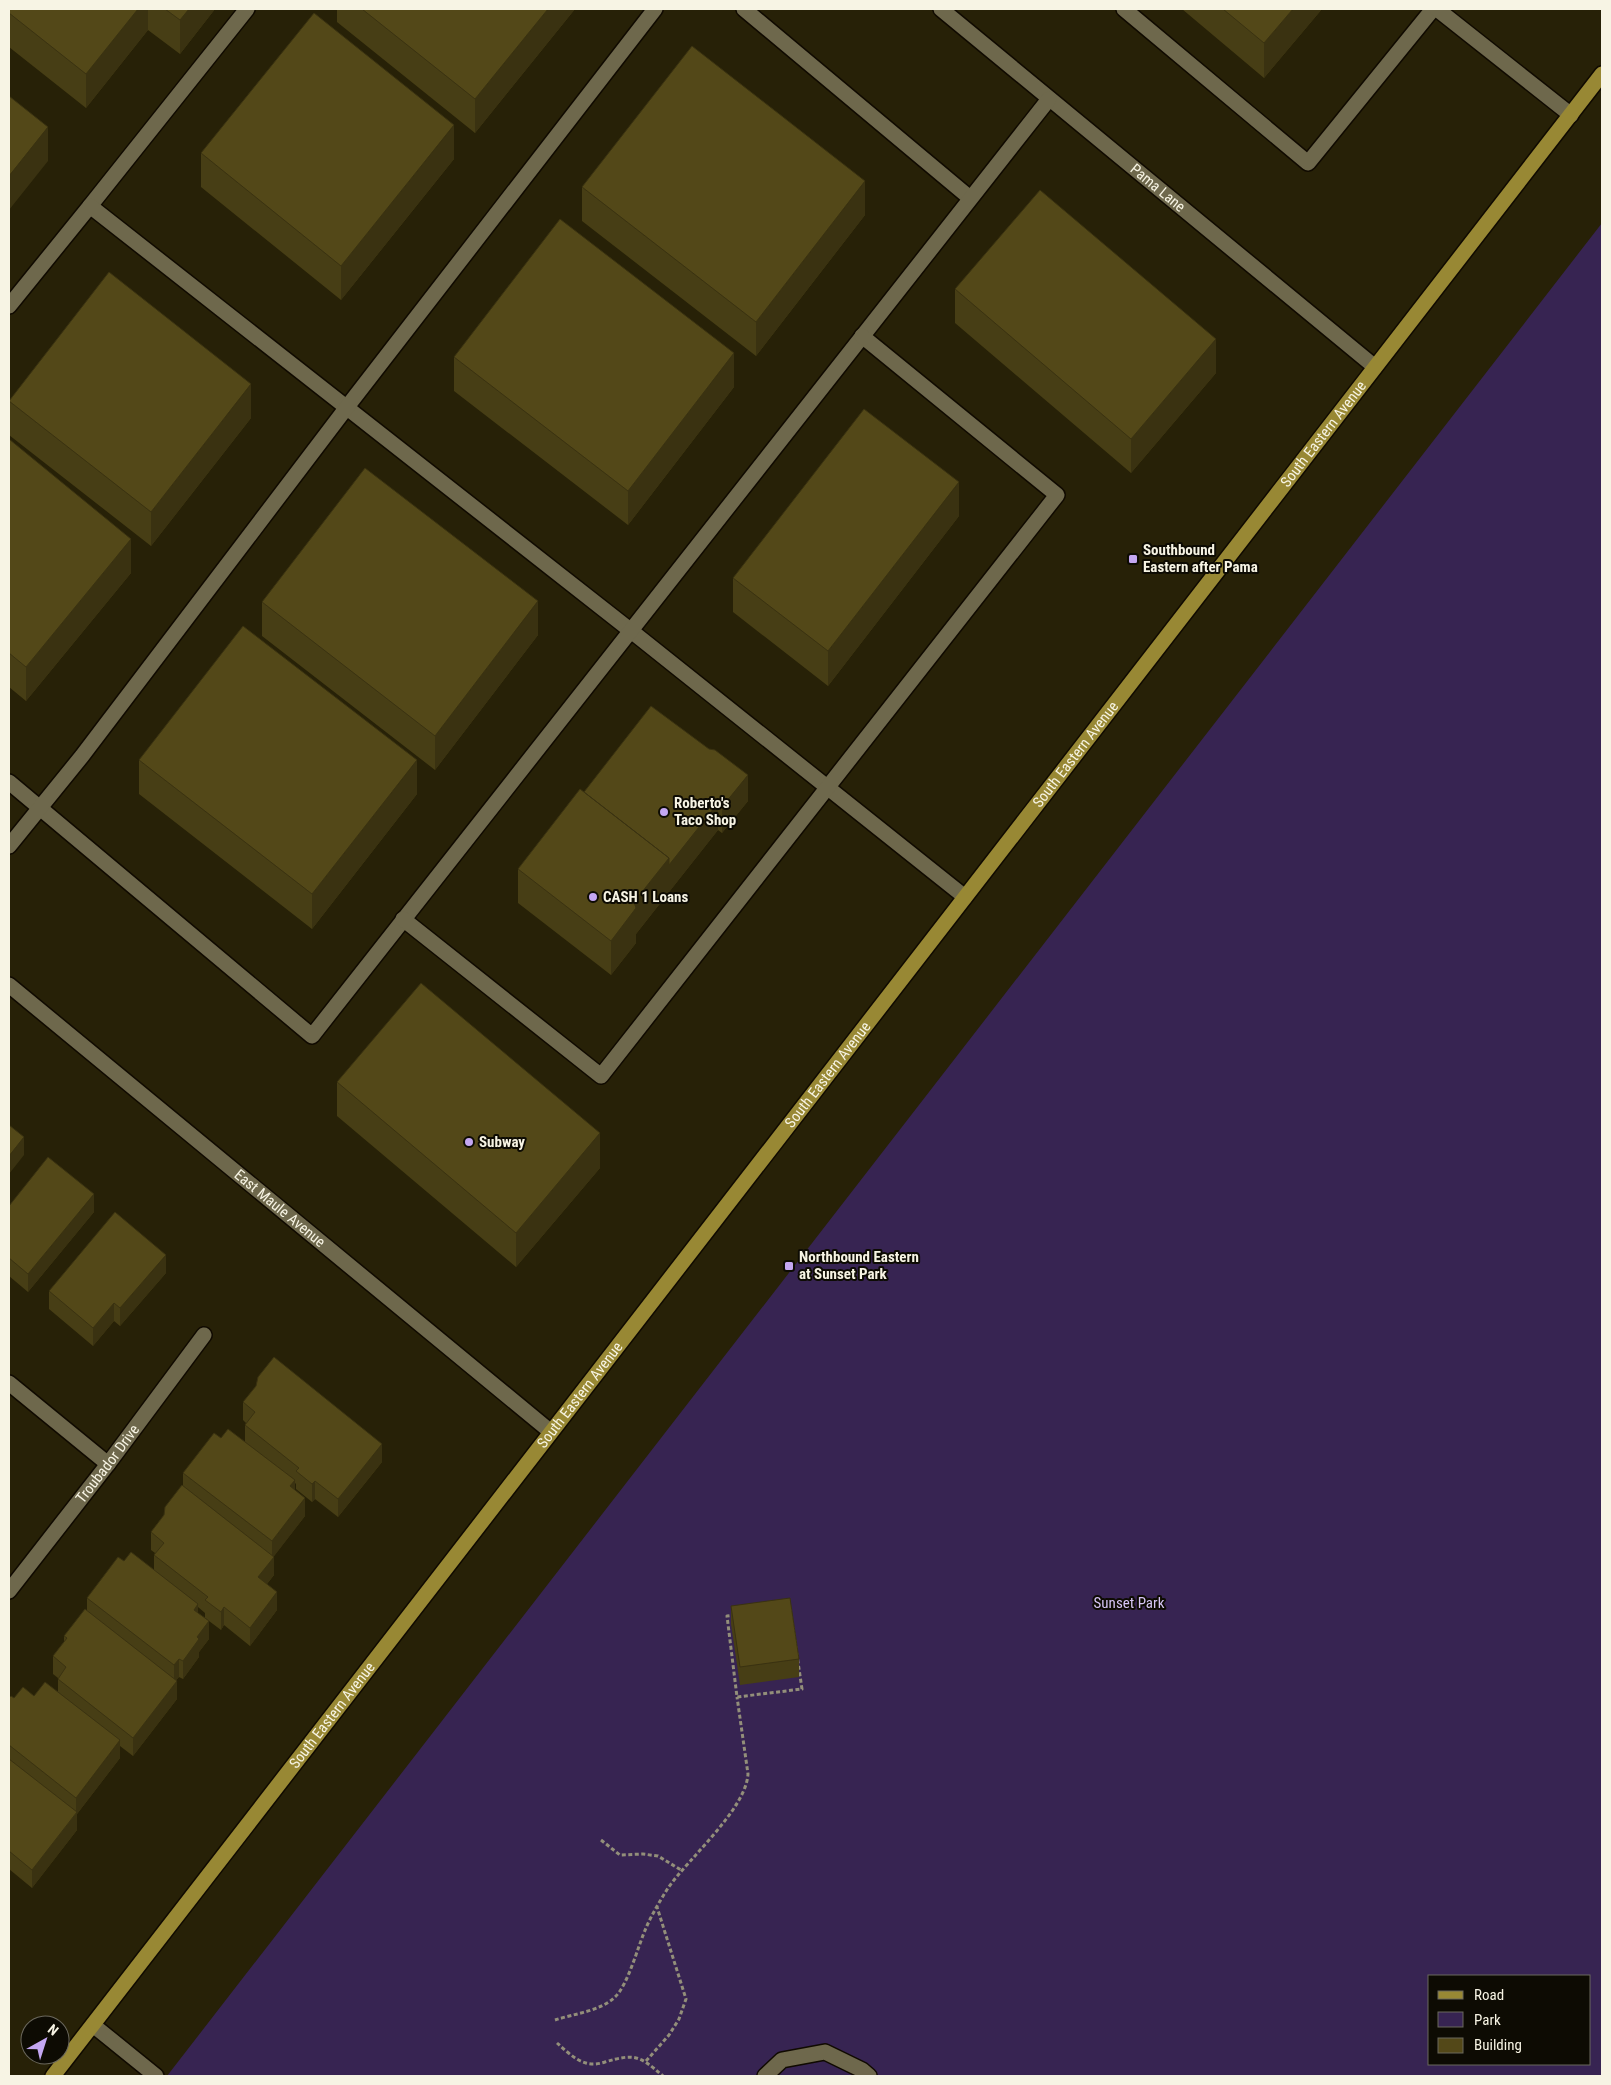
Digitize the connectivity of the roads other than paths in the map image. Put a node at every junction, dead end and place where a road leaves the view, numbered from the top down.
1 (247, 9) edge
2 (655, 9) edge
3 (744, 9) edge
4 (941, 9) edge
5 (1124, 9) edge
6 (1433, 9) edge
7 (1437, 9) edge
8 (1602, 74) edge
9 (1049, 99) junction
10 (1571, 115) junction
11 (970, 198) junction
12 (90, 206) junction
13 (9, 306) edge
14 (862, 336) junction
15 (1375, 367) junction
16 (348, 408) junction
17 (630, 630) junction
18 (9, 782) edge
19 (828, 786) junction
20 (40, 808) junction
21 (9, 846) edge
22 (965, 897) junction
23 (403, 919) junction
24 (9, 985) edge
25 (204, 1335) dead end
26 (9, 1382) edge
27 (551, 1432) junction
28 (108, 1464) junction
29 (9, 1591) edge
30 (93, 2025) junction
31 (53, 2076) edge
32 (156, 2076) edge
33 (765, 2076) edge
34 (869, 2076) edge

1 - 12 street
2 - 16 street
3 - 11 street
4 - 9 street, Pama Lane
5 - 6 street
7 - 10 street
8 - 10 main road, South Eastern Avenue
9 - 11 street
9 - 15 street, Pama Lane
10 - 15 main road, South Eastern Avenue
11 - 14 street
12 - 13 street
12 - 16 street
14 - 17 street
14 - 19 street
15 - 22 main road, South Eastern Avenue
16 - 17 street
16 - 20 street
17 - 19 street
17 - 23 street
18 - 20 street
19 - 22 street
19 - 23 street
20 - 21 street
20 - 23 street
22 - 27 main road, South Eastern Avenue
24 - 27 street, East Maule Avenue
25 - 28 street, Troubador Drive
26 - 28 street
27 - 30 main road, South Eastern Avenue
28 - 29 street, Troubador Drive
30 - 31 main road, South Eastern Avenue
30 - 32 street
33 - 34 street

